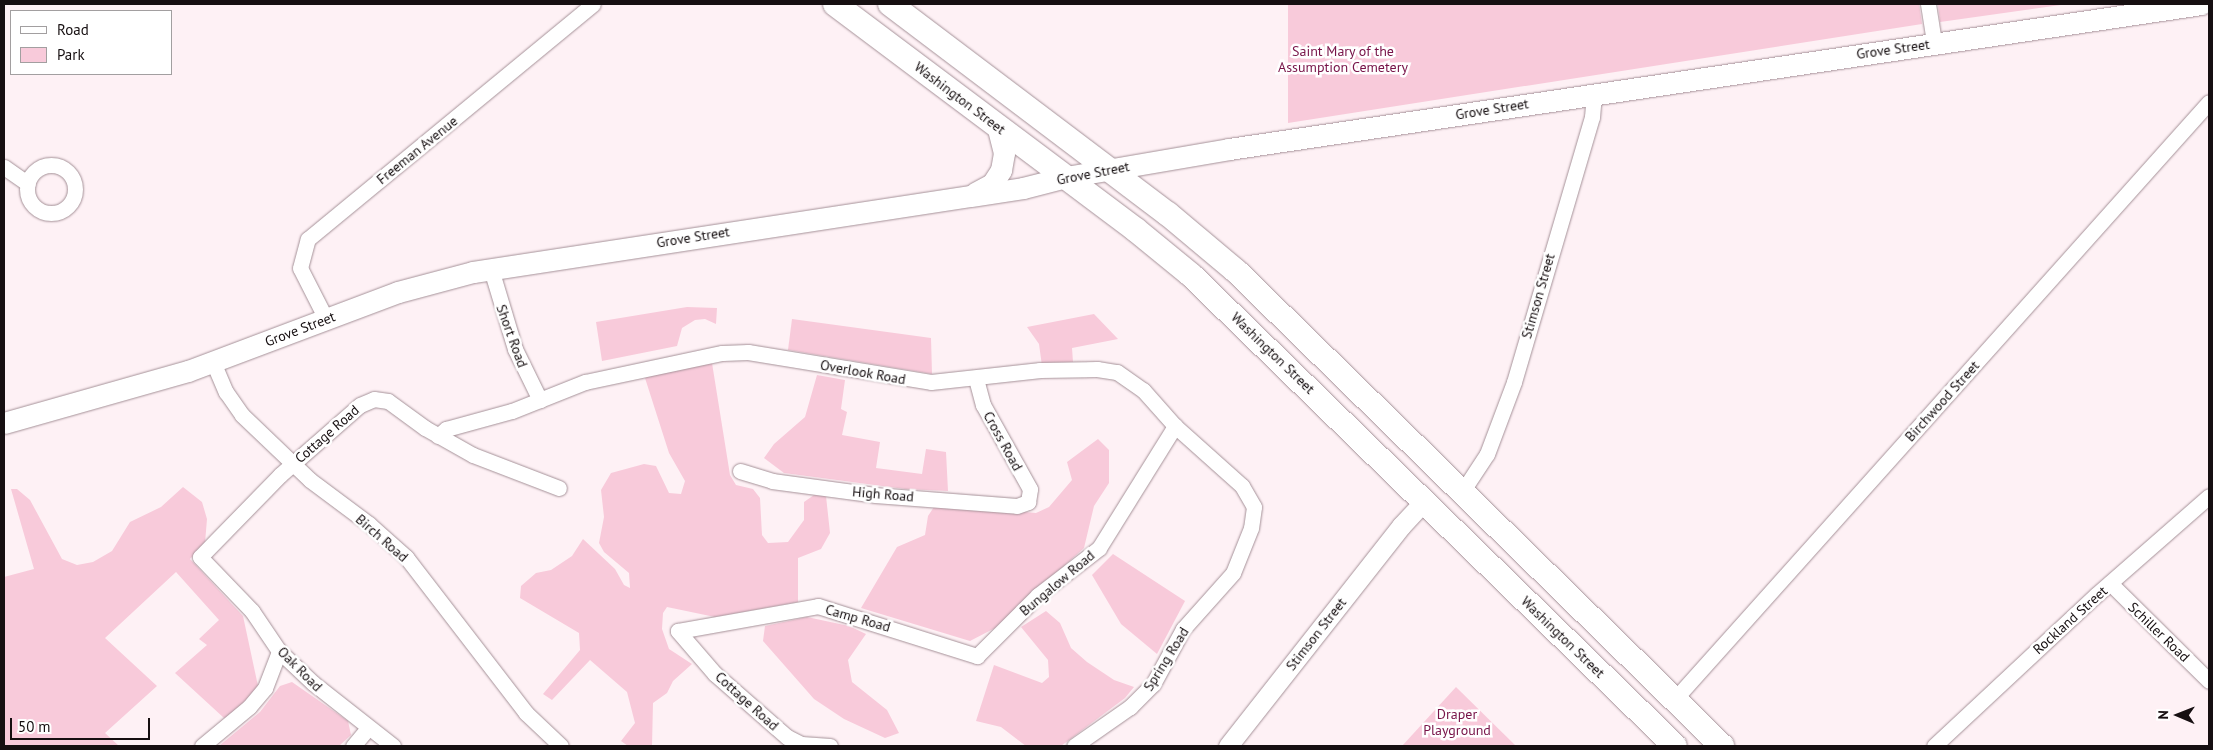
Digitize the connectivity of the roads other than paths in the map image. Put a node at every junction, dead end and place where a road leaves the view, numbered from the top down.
1 (594, 4) edge
2 (835, 4) edge
3 (890, 4) edge
4 (1928, 4) edge
5 (2201, 4) edge
6 (1934, 43) junction
7 (1594, 93) junction
8 (2209, 102) edge
9 (997, 125) junction
10 (4, 167) edge
11 (1108, 170) junction
12 (1066, 177) junction
13 (28, 184) dead end
14 (975, 193) junction
15 (492, 269) junction
16 (326, 319) junction
17 (213, 362) junction
18 (976, 380) junction
19 (540, 400) junction
20 (4, 423) edge
21 (1175, 426) junction
22 (438, 436) junction
23 (292, 464) junction
24 (740, 471) dead end
25 (1454, 484) junction
26 (559, 488) dead end
27 (2209, 496) edge
28 (1251, 498) joint
29 (1028, 502) joint
30 (1432, 508) junction
31 (200, 557) joint
32 (2110, 583) junction
33 (678, 631) joint
34 (280, 651) junction
35 (977, 656) joint
36 (2209, 680) edge
37 (1628, 700) junction
38 (1674, 700) junction
39 (368, 728) junction
40 (202, 746) edge
41 (353, 746) edge
42 (393, 746) edge
43 (561, 746) edge
44 (829, 746) edge
45 (1074, 746) edge
46 (1228, 746) edge
47 (1675, 746) edge
48 (1722, 746) edge
49 (1934, 746) edge

1 - 16 street, Freeman Avenue
2 - 9 main road, Washington Street
3 - 11 main road
4 - 6 street
5 - 6 main road, Grove Street
6 - 7 main road, Grove Street
7 - 11 main road, Grove Street
7 - 25 street, Stimson Street
8 - 38 street, Birchwood Street
9 - 12 main road, Washington Street
9 - 14 main road
10 - 13 street
11 - 12 main road, Grove Street
11 - 25 main road
12 - 14 main road, Grove Street
12 - 30 main road, Washington Street
14 - 15 main road, Grove Street
15 - 16 main road, Grove Street
15 - 19 street, Short Road
16 - 17 main road, Grove Street
17 - 20 main road, Grove Street
17 - 23 street, Birch Road
18 - 19 street, Overlook Road
18 - 21 street, Overlook Road
18 - 29 street, Cross Road
19 - 22 street, Overlook Road
21 - 28 street, Overlook Road
21 - 35 street, Bungalow Road
22 - 23 street, Cottage Road
22 - 26 street, Cottage Road
23 - 31 street, Cottage Road
23 - 43 street, Birch Road
24 - 29 street, High Road
25 - 30 main road
25 - 38 main road
27 - 32 street, Rockland Street
28 - 45 street, Spring Road
30 - 37 main road, Washington Street
30 - 46 street, Stimson Street
31 - 34 street, Oak Road
32 - 36 street, Schiller Road
32 - 49 street, Rockland Street
33 - 35 street, Camp Road
33 - 44 street, Cottage Road
34 - 39 street, Oak Road
34 - 40 street
37 - 38 main road
37 - 47 main road, Washington Street
38 - 48 main road
39 - 41 street
39 - 42 street, Oak Road

